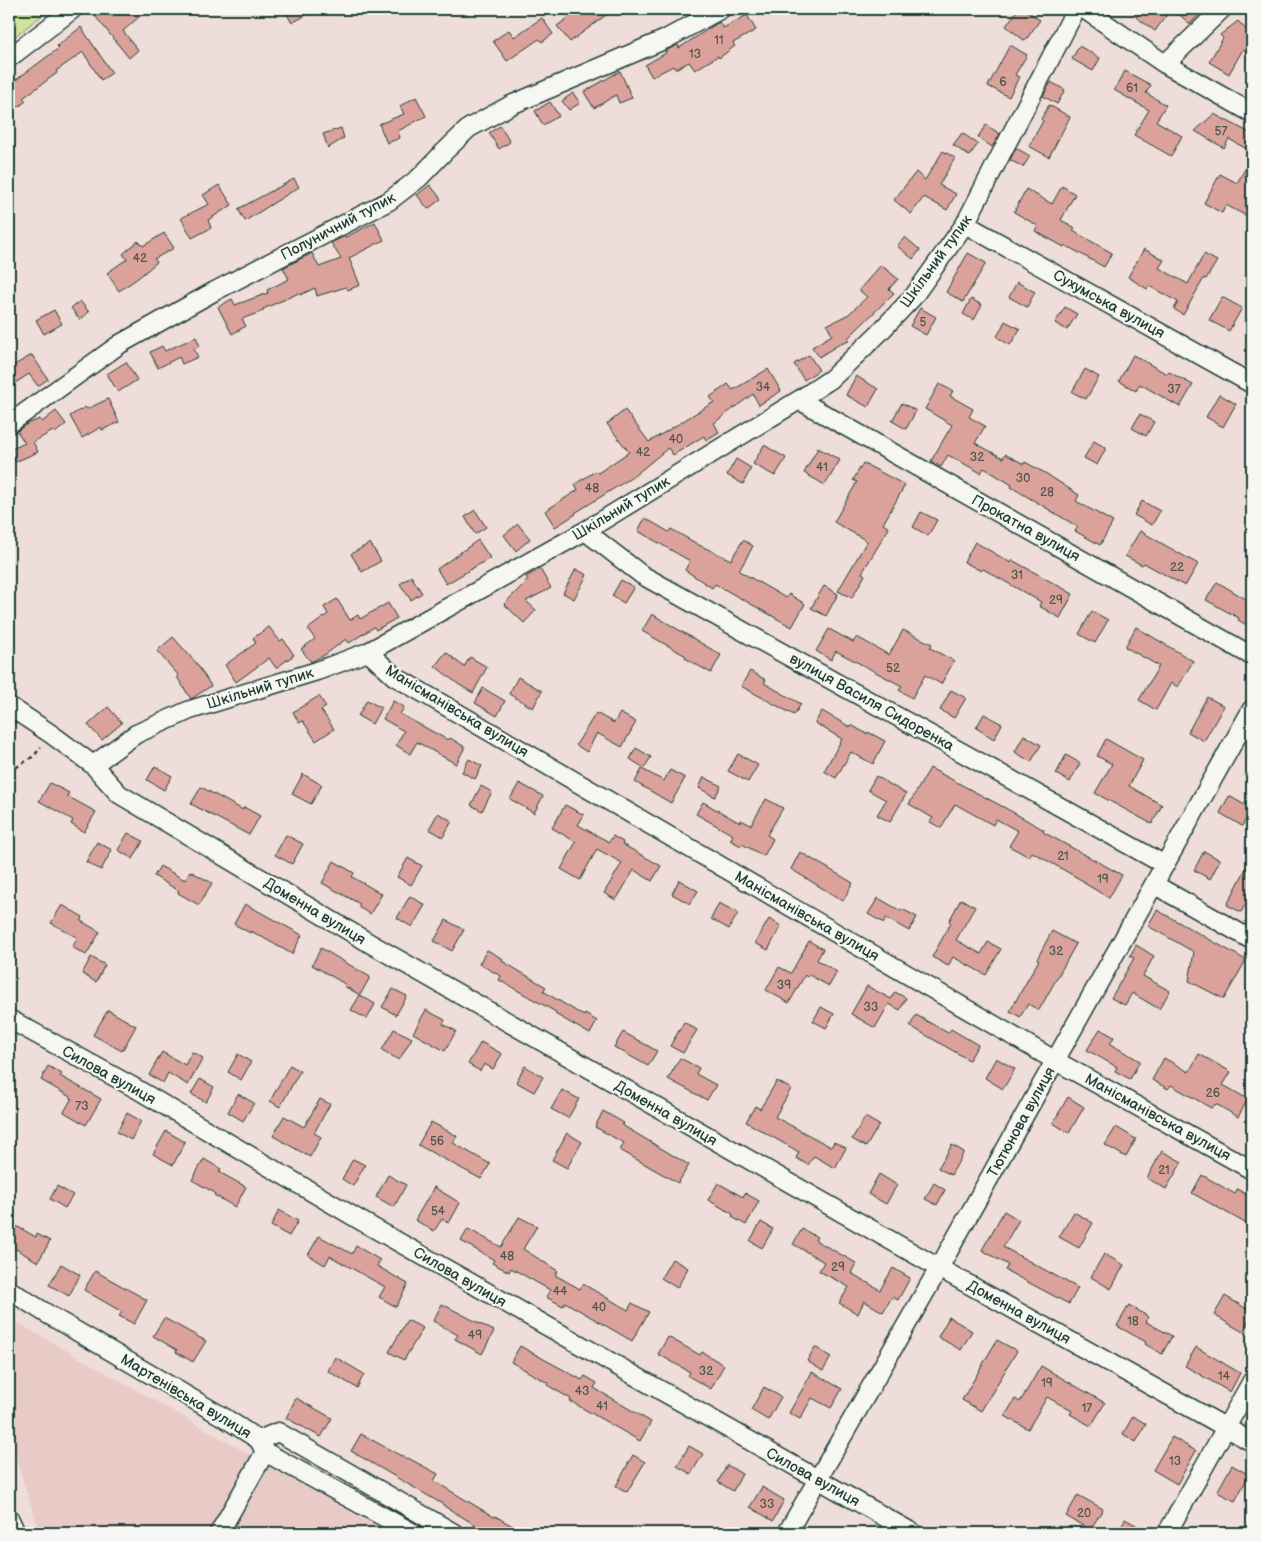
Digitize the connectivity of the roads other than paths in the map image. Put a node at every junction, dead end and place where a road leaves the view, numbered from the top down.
1 (73, 9) edge
2 (721, 9) edge
3 (1076, 9) edge
4 (1084, 9) edge
5 (1222, 9) edge
6 (9, 58) edge
7 (1165, 64) junction
8 (1252, 113) edge
9 (965, 224) junction
10 (1252, 384) edge
11 (799, 400) junction
12 (9, 424) edge
13 (584, 531) junction
14 (368, 652) junction
15 (1252, 656) edge
16 (9, 706) edge
17 (1252, 710) edge
18 (93, 765) junction
19 (1166, 865) junction
20 (1155, 885) junction
21 (1252, 940) edge
22 (9, 1019) edge
23 (1056, 1061) junction
24 (1252, 1170) edge
25 (939, 1268) junction
26 (9, 1290) edge
27 (1252, 1381) edge
28 (1225, 1427) junction
29 (1252, 1442) edge
30 (262, 1446) junction
31 (817, 1479) junction
32 (9, 1518) edge
33 (16, 1533) edge
34 (219, 1533) edge
35 (413, 1533) edge
36 (454, 1533) edge
37 (786, 1533) edge
38 (913, 1533) edge
39 (1167, 1533) edge

1 - 6 street
2 - 12 street, Полуничний тупик
3 - 9 street, Шкільний тупик
4 - 7 street
5 - 7 street
7 - 8 street
9 - 10 street, Сухумська вулиця
9 - 11 street, Шкільний тупик
11 - 13 street, Шкільний тупик
11 - 15 street, Прокатна вулиця
13 - 14 street, Шкільний тупик
13 - 19 street, вулиця Василя Сидоренка
14 - 18 street, Шкільний тупик
14 - 23 street, Манісманівська вулиця
16 - 18 street
17 - 19 street, Тютюнова вулиця
18 - 25 street, Доменна вулиця
19 - 20 street, Тютюнова вулиця
20 - 21 street
20 - 23 street, Тютюнова вулиця
22 - 31 street, Силова вулиця
23 - 24 street, Манісманівська вулиця
23 - 25 street, Тютюнова вулиця
25 - 28 street, Доменна вулиця
25 - 31 street, Тютюнова вулиця
26 - 30 street, Мартенівська вулиця
27 - 28 street
28 - 29 street, Доменна вулиця
28 - 39 street
30 - 34 street
30 - 35 street, Мартенівська вулиця
30 - 36 street
31 - 37 street, Тютюнова вулиця
31 - 38 street, Силова вулиця
32 - 33 street

